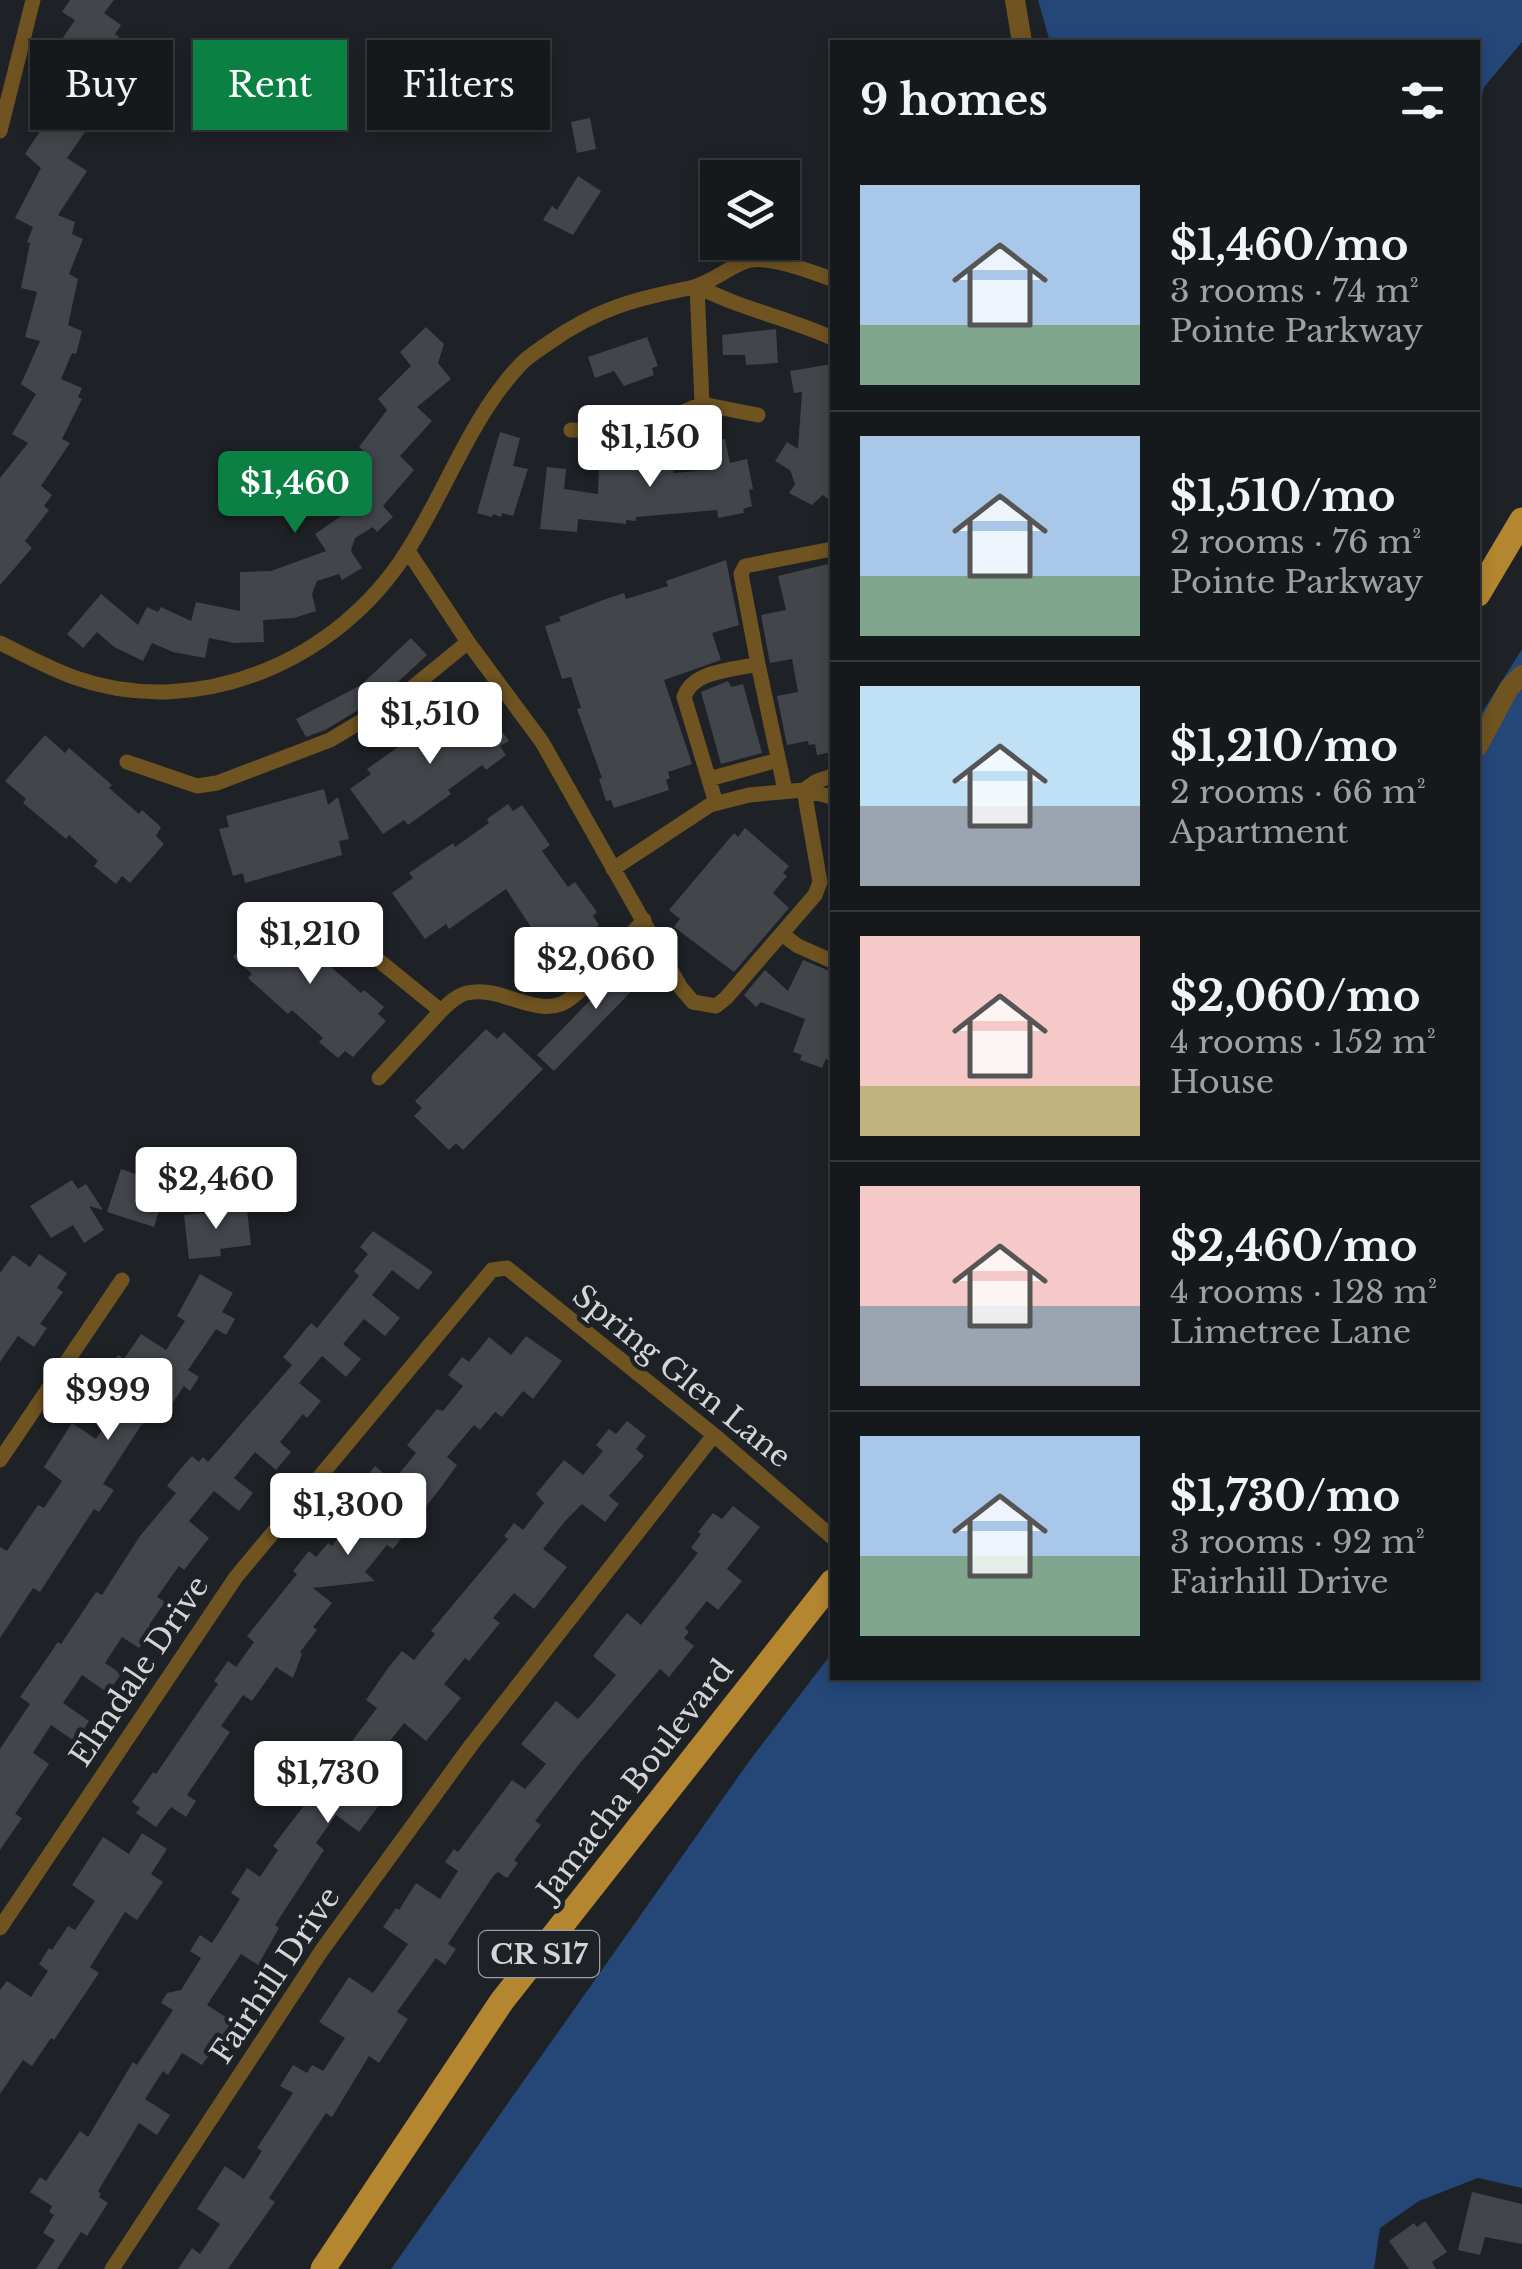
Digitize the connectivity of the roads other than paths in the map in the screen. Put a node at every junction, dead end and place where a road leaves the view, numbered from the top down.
1 (33, 0) edge
2 (1015, 0) edge
3 (1022, 40) edge
4 (0, 130) edge
5 (784, 264) junction
6 (830, 277) edge
7 (697, 286) junction
8 (830, 289) edge
9 (830, 337) edge
10 (702, 404) junction
11 (758, 416) dead end
12 (571, 430) dead end
13 (1522, 520) edge
14 (830, 549) edge
15 (408, 551) junction
16 (1480, 591) edge
17 (468, 642) junction
18 (0, 643) edge
19 (758, 664) junction
20 (1522, 675) edge
21 (1480, 742) edge
22 (778, 760) junction
23 (127, 762) dead end
24 (830, 777) edge
25 (709, 779) junction
26 (785, 790) junction
27 (804, 790) junction
28 (830, 796) edge
29 (716, 802) junction
30 (613, 869) junction
31 (329, 920) dead end
32 (644, 920) junction
33 (783, 935) junction
34 (830, 960) edge
35 (441, 1010) junction
36 (379, 1078) dead end
37 (492, 1270) joint
38 (122, 1280) dead end
39 (714, 1435) junction
40 (0, 1460) edge
41 (830, 1536) edge
42 (830, 1585) edge
43 (0, 1928) edge
44 (112, 2269) edge
45 (324, 2269) edge

1 - 4 street
2 - 3 street
5 - 6 street
5 - 7 street
5 - 8 street
7 - 9 street
7 - 10 street
7 - 15 street
10 - 11 street
10 - 12 street
13 - 16 main road
14 - 19 street
15 - 17 street
15 - 18 street
17 - 23 street
17 - 30 street
19 - 22 street
19 - 25 street
20 - 21 street
22 - 25 street
22 - 26 street
24 - 27 street
25 - 29 street
26 - 27 street
26 - 29 street
27 - 28 street
27 - 33 street
29 - 30 street
30 - 32 street
31 - 35 street
32 - 33 street
32 - 35 street
33 - 34 street
35 - 36 street
37 - 39 street, Spring Glen Lane
37 - 43 street, Elmdale Drive
38 - 40 street
39 - 41 street, Spring Glen Lane
39 - 44 street, Fairhill Drive
42 - 45 main road, Jamacha Boulevard / CR S17

